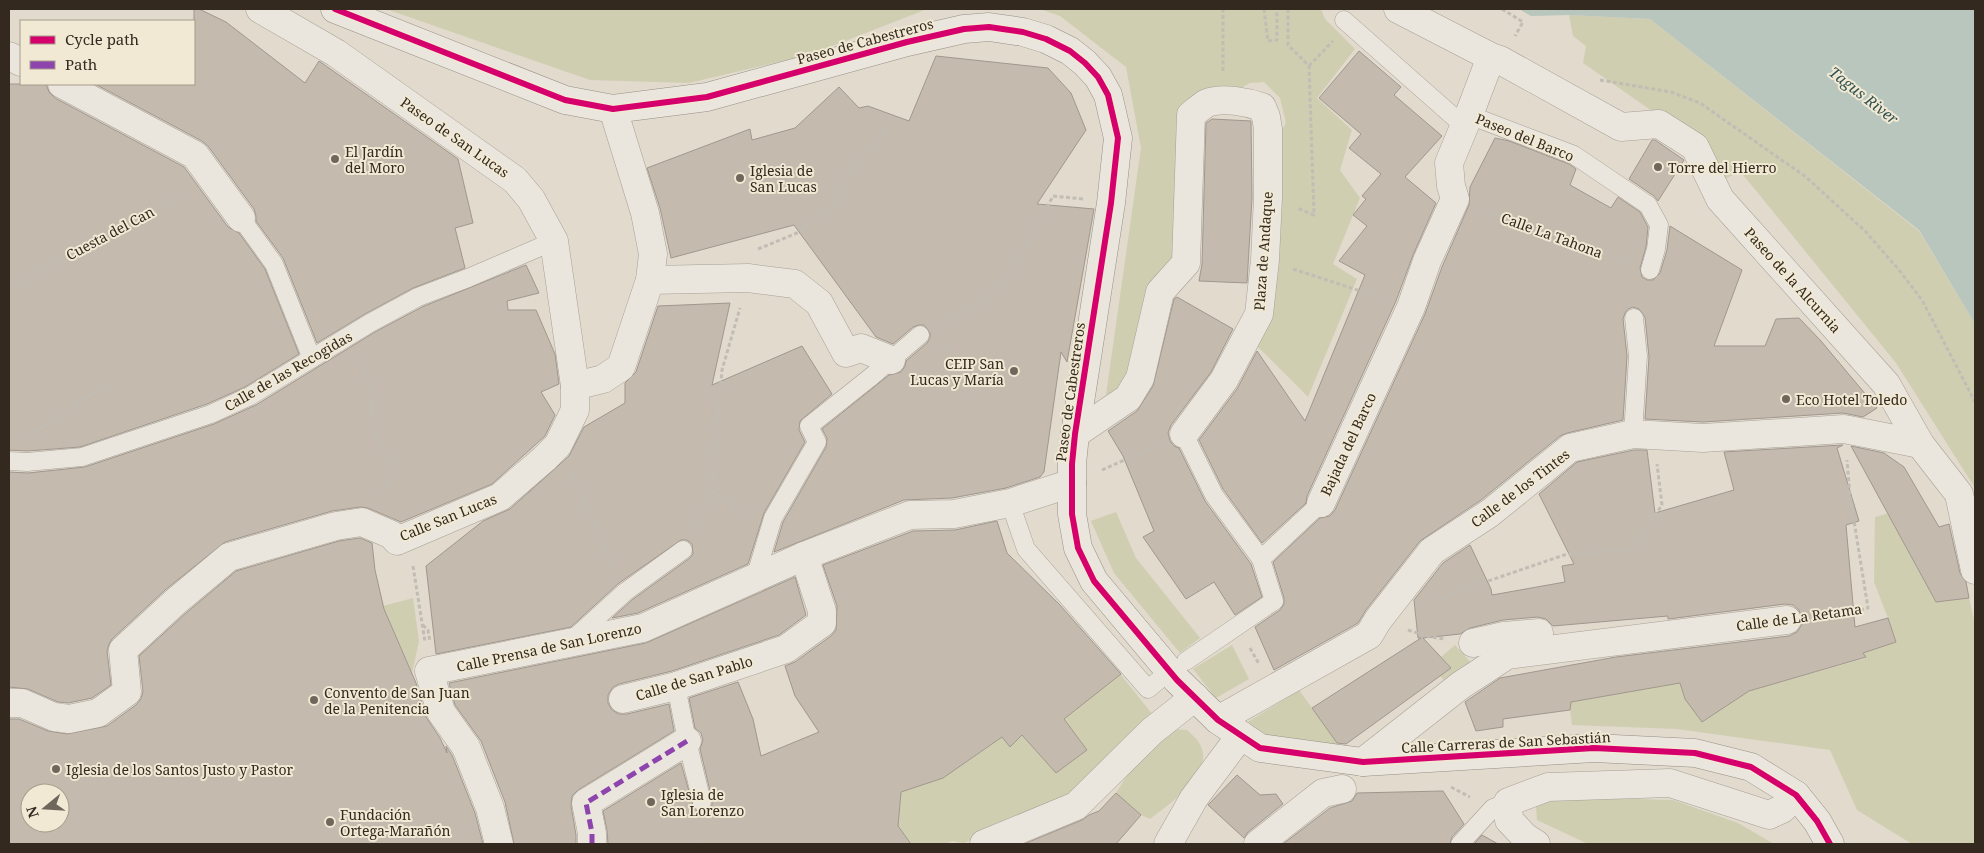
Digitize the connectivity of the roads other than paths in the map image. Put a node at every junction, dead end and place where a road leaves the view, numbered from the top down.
1 (260, 9) edge
2 (335, 9) edge
3 (1398, 9) edge
4 (1347, 22) road end
5 (1490, 57) junction
6 (64, 85) edge
7 (613, 109) junction
8 (1467, 121) junction
9 (241, 218) joint
10 (554, 241) junction
11 (1650, 270) road end
12 (650, 280) junction
13 (1634, 318) dead end
14 (917, 337) road end
15 (312, 359) junction
16 (891, 360) junction
17 (576, 386) junction
18 (1075, 434) junction
19 (1184, 434) joint
20 (1643, 434) junction
21 (1920, 444) junction
22 (9, 461) edge
23 (1072, 483) junction
24 (1010, 502) junction
25 (1321, 503) joint
26 (683, 550) road end
27 (804, 556) junction
28 (1261, 560) junction
29 (1975, 570) edge
30 (755, 578) junction
31 (1787, 620) road end
32 (1672, 634) junction
33 (1473, 643) road end
34 (568, 644) junction
35 (1186, 661) dead end
36 (1159, 680) dead end
37 (676, 686) junction
38 (1194, 697) junction
39 (623, 699) dead end
40 (9, 703) edge
41 (1218, 720) junction
42 (1241, 735) junction
43 (686, 741) junction
44 (1364, 762) junction
45 (1342, 789) dead end
46 (1796, 796) junction
47 (702, 802) dead end
48 (1508, 802) junction
49 (499, 844) edge
50 (592, 844) edge
51 (984, 844) edge
52 (1168, 844) edge
53 (1258, 844) edge
54 (1460, 844) edge
55 (1536, 844) edge
56 (1830, 844) edge

1 - 10 street, Paseo de San Lucas
2 - 7 street, Paseo de Cabestreros
3 - 5 street
4 - 8 lane
5 - 8 street
5 - 21 street, Paseo de la Alcurnia
6 - 9 street
7 - 12 street
7 - 18 street, Paseo de Cabestreros
8 - 11 lane, Paseo del Barco
8 - 25 street, Bajada del Barco
9 - 15 lane
10 - 15 lane, Calle de las Recogidas
10 - 17 street, Paseo de San Lucas
12 - 16 street
12 - 17 street
13 - 20 lane
14 - 16 lane
15 - 22 lane, Calle de las Recogidas
16 - 30 lane
17 - 40 street, Calle San Lucas
18 - 19 street, Plaza de Andaque
18 - 23 street, Paseo de Cabestreros
19 - 28 lane
20 - 21 street, Calle de los Tintes
20 - 41 street, Calle de los Tintes
21 - 29 street, Paseo de la Alcurnia
23 - 24 street
23 - 38 street, Paseo de Cabestreros
24 - 27 street
24 - 36 lane
25 - 28 lane, Bajada del Barco
26 - 34 lane
27 - 30 street, Calle Prensa de San Lorenzo
27 - 37 street, Calle de San Pablo
28 - 35 lane
30 - 34 street, Calle Prensa de San Lorenzo
31 - 32 street, Calle de La Retama
32 - 33 street, Calle de La Retama
32 - 44 street, Calle de La Retama
34 - 49 street, Calle Prensa de San Lorenzo
37 - 39 street, Calle de San Pablo
37 - 43 lane
38 - 41 street, Paseo de Cabestreros
38 - 51 street
41 - 42 street, Calle Carreras de San Sebastián
42 - 44 street, Calle Carreras de San Sebastián
42 - 52 street
43 - 47 lane
43 - 50 street
44 - 46 street, Calle Carreras de San Sebastián
45 - 53 street
46 - 48 street
46 - 56 street, Calle Carreras de San Sebastián
48 - 54 lane
48 - 55 street

